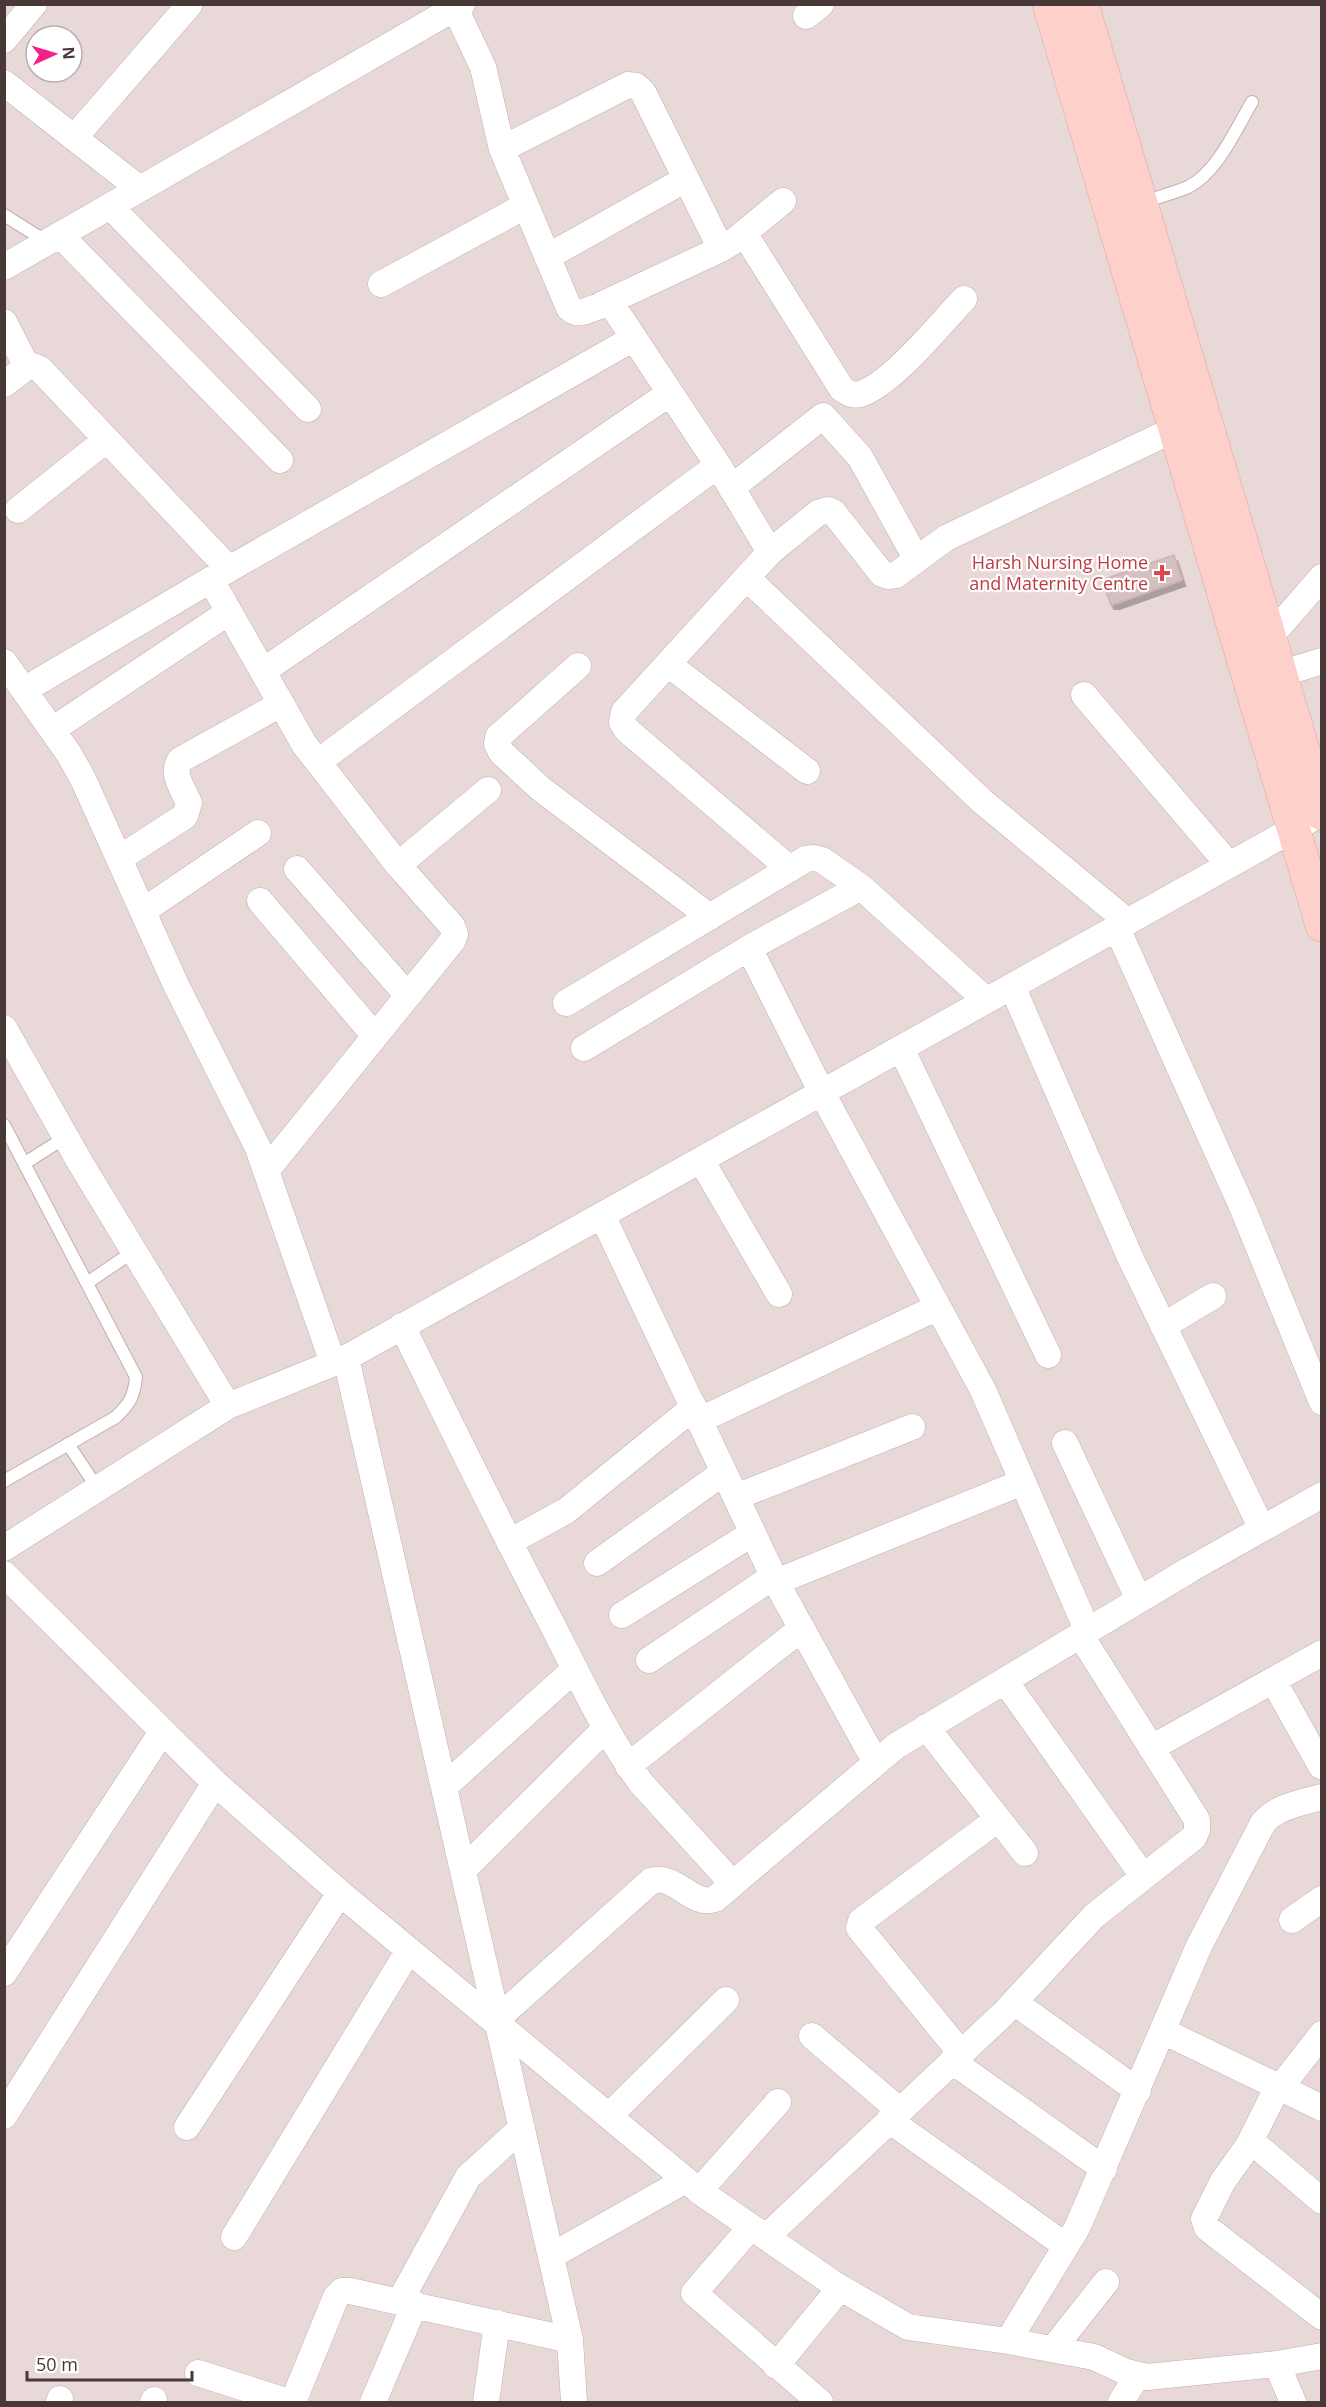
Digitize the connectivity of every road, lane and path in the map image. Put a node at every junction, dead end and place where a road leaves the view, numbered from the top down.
1 (34, 4) edge
2 (190, 4) edge
3 (1083, 5) edge
4 (457, 6) edge
5 (1052, 14) edge
6 (4, 40) edge
7 (4, 83) edge
8 (1252, 102) dead end
9 (74, 138) junction
10 (502, 149) junction
11 (686, 179) junction
12 (140, 189) junction
13 (783, 201) dead end
14 (1139, 203) junction
15 (110, 206) junction
16 (525, 206) junction
17 (4, 215) edge
18 (744, 233) junction
19 (53, 239) junction
20 (721, 249) junction
21 (547, 257) junction
22 (4, 267) edge
23 (381, 284) dead end
24 (964, 299) dead end
25 (603, 304) junction
26 (4, 322) edge
27 (634, 338) junction
28 (27, 367) junction
29 (4, 384) edge
30 (670, 393) junction
31 (308, 409) dead end
32 (1175, 429) junction
33 (106, 440) junction
34 (280, 460) dead end
35 (718, 465) junction
36 (1202, 466) junction
37 (731, 488) junction
38 (18, 510) dead end
39 (770, 552) junction
40 (917, 560) junction
41 (220, 575) junction
42 (1322, 577) edge
43 (747, 578) junction
44 (229, 612) junction
45 (1269, 638) junction
46 (1322, 660) edge
47 (4, 662) edge
48 (668, 664) junction
49 (578, 666) dead end
50 (263, 671) junction
51 (1280, 674) junction
52 (24, 690) junction
53 (1084, 695) dead end
54 (281, 704) junction
55 (52, 730) junction
56 (318, 762) junction
57 (807, 771) dead end
58 (488, 790) dead end
59 (1320, 803) edge
60 (1289, 817) junction
61 (258, 833) dead end
62 (120, 858) junction
63 (398, 865) junction
64 (1229, 865) junction
65 (297, 869) dead end
66 (790, 869) junction
67 (861, 888) junction
68 (260, 901) dead end
69 (143, 911) junction
70 (710, 917) junction
71 (1122, 925) junction
72 (1322, 925) edge
73 (749, 948) junction
74 (1012, 986) junction
75 (408, 996) junction
76 (986, 1000) junction
77 (566, 1003) dead end
78 (4, 1028) edge
79 (375, 1036) junction
80 (584, 1048) dead end
81 (901, 1048) junction
82 (822, 1092) junction
83 (4, 1125) edge
84 (66, 1137) junction
85 (700, 1160) junction
86 (25, 1163) junction
87 (266, 1171) junction
88 (602, 1215) junction
89 (134, 1251) junction
90 (87, 1283) junction
91 (779, 1294) dead end
92 (1213, 1296) dead end
93 (938, 1307) junction
94 (402, 1326) junction
95 (1163, 1326) junction
96 (1048, 1355) dead end
97 (340, 1360) junction
98 (1322, 1402) edge
99 (228, 1406) junction
100 (697, 1413) junction
101 (912, 1427) dead end
102 (1065, 1443) dead end
103 (68, 1444) junction
104 (724, 1472) junction
105 (4, 1481) edge
106 (1023, 1482) junction
107 (98, 1489) junction
108 (1322, 1495) edge
109 (736, 1497) junction
110 (1262, 1529) junction
111 (753, 1533) junction
112 (509, 1542) junction
113 (4, 1548) edge
114 (597, 1563) dead end
115 (4, 1574) edge
116 (775, 1579) junction
117 (1140, 1600) junction
118 (622, 1615) dead end
119 (802, 1628) junction
120 (1085, 1634) junction
121 (1322, 1653) edge
122 (649, 1660) dead end
123 (575, 1669) junction
124 (1273, 1680) junction
125 (1005, 1681) junction
126 (926, 1727) junction
127 (606, 1728) junction
128 (162, 1732) junction
129 (1151, 1748) junction
130 (875, 1761) junction
131 (628, 1766) junction
132 (1321, 1766) edge
133 (215, 1783) junction
134 (444, 1786) junction
135 (1322, 1797) edge
136 (998, 1819) junction
137 (1025, 1853) dead end
138 (463, 1870) junction
139 (1143, 1876) junction
140 (733, 1884) junction
141 (340, 1893) junction
142 (1322, 1899) edge
143 (1292, 1920) dead end
144 (409, 1950) junction
145 (4, 1973) edge
146 (726, 2000) dead end
147 (1014, 2002) junction
148 (497, 2020) junction
149 (1163, 2031) junction
150 (1322, 2034) edge
151 (812, 2036) dead end
152 (956, 2057) junction
153 (1281, 2088) junction
154 (1138, 2091) junction
155 (778, 2102) dead end
156 (1322, 2108) edge
157 (894, 2115) junction
158 (4, 2116) edge
159 (609, 2116) junction
160 (187, 2127) dead end
161 (522, 2128) junction
162 (1251, 2141) junction
163 (1104, 2169) junction
164 (692, 2186) junction
165 (1322, 2201) edge
166 (759, 2232) junction
167 (234, 2237) dead end
168 (1066, 2246) junction
169 (551, 2256) junction
170 (1106, 2282) dead end
171 (840, 2288) junction
172 (407, 2303) junction
173 (1322, 2317) edge
174 (497, 2323) junction
175 (570, 2340) junction
176 (1008, 2341) junction
177 (1053, 2349) junction
178 (1322, 2356) edge
179 (1277, 2364) junction
180 (776, 2366) junction
181 (198, 2373) dead end
182 (1137, 2376) junction
183 (291, 2403) edge
184 (372, 2403) edge
185 (486, 2403) edge
186 (574, 2403) edge
187 (820, 2403) edge
188 (1121, 2403) edge
189 (1293, 2403) edge

1 - 6 street
2 - 9 street
3 - 5 street
3 - 14 street
4 - 10 street
4 - 12 street
5 - 32 street
7 - 9 street
8 - 14 lane
9 - 12 street
10 - 11 street
10 - 16 street
11 - 20 street
11 - 21 street
12 - 15 street
13 - 18 street
14 - 36 street
15 - 19 street
15 - 31 street
16 - 21 street
16 - 23 street
17 - 19 lane
18 - 20 street
18 - 24 street
19 - 22 street
19 - 34 street
20 - 25 street
21 - 25 street
25 - 27 street
26 - 28 street
27 - 30 street
27 - 41 street
28 - 29 street
28 - 33 street
30 - 35 street
30 - 50 street
32 - 36 street
32 - 40 street
33 - 38 street
33 - 41 street
35 - 37 street
35 - 56 street
36 - 45 street
36 - 60 street
37 - 39 street
37 - 40 street
39 - 40 street
39 - 43 street
41 - 44 street
41 - 52 street
42 - 45 street
43 - 48 street
43 - 71 street
44 - 50 street
44 - 55 street
45 - 51 street
46 - 51 street
47 - 52 street
48 - 57 street
48 - 66 street
49 - 70 street
50 - 54 street
51 - 59 street
52 - 55 street
53 - 64 street
54 - 56 street
54 - 62 street
55 - 62 street
56 - 63 street
58 - 63 street
59 - 60 street
60 - 64 street
60 - 72 street
61 - 69 street
62 - 69 street
63 - 75 street
64 - 71 street
65 - 75 street
66 - 67 street
66 - 70 street
67 - 73 street
67 - 76 street
68 - 79 street
69 - 87 street
70 - 77 street
71 - 74 street
71 - 98 street
73 - 80 street
73 - 82 street
74 - 76 street
74 - 95 street
75 - 79 street
76 - 81 street
78 - 84 street
79 - 87 street
81 - 82 street
81 - 96 street
82 - 85 street
82 - 93 street
83 - 86 lane
84 - 86 lane
84 - 89 street
85 - 88 street
85 - 91 street
86 - 90 lane
87 - 97 street
88 - 94 street
88 - 100 street
89 - 90 lane
89 - 99 street
90 - 103 lane
92 - 95 street
93 - 100 street
93 - 106 street
94 - 97 street
94 - 112 street
95 - 110 street
97 - 99 street
97 - 134 street
99 - 107 street
100 - 104 street
100 - 112 street
101 - 109 street
102 - 117 street
103 - 105 lane
103 - 107 lane
104 - 109 street
104 - 114 street
106 - 116 street
106 - 120 street
107 - 113 street
108 - 110 street
109 - 111 street
110 - 117 street
111 - 116 street
111 - 118 street
112 - 123 street
115 - 128 street
116 - 119 street
116 - 122 street
117 - 120 street
119 - 130 street
119 - 131 street
120 - 125 street
120 - 129 street
121 - 124 street
123 - 127 street
123 - 134 street
124 - 129 street
124 - 132 street
125 - 126 street
125 - 139 street
126 - 130 street
126 - 136 street
127 - 131 street
127 - 138 street
128 - 133 street
128 - 145 street
129 - 139 street
130 - 140 street
131 - 140 street
133 - 141 street
133 - 158 street
134 - 138 street
135 - 149 street
136 - 137 street
136 - 152 street
138 - 148 street
139 - 147 street
140 - 148 street
141 - 144 street
141 - 160 street
142 - 143 street
144 - 148 street
144 - 167 street
146 - 159 street
147 - 152 street
147 - 154 street
148 - 159 street
148 - 161 street
149 - 153 street
149 - 154 street
150 - 153 street
151 - 157 street
152 - 157 street
152 - 163 street
153 - 156 street
153 - 162 street
154 - 163 street
155 - 164 street
157 - 166 street
157 - 168 street
159 - 164 street
161 - 169 street
161 - 172 street
162 - 165 street
162 - 173 street
163 - 168 street
164 - 166 street
164 - 169 street
166 - 171 street
166 - 180 street
168 - 176 street
169 - 175 street
170 - 177 street
171 - 176 street
171 - 180 street
172 - 174 street
172 - 183 street
172 - 184 street
174 - 175 street
174 - 185 street
175 - 186 street
176 - 177 street
177 - 182 street
178 - 179 street
179 - 182 street
179 - 189 street
180 - 187 street
181 - 183 street
182 - 188 street

